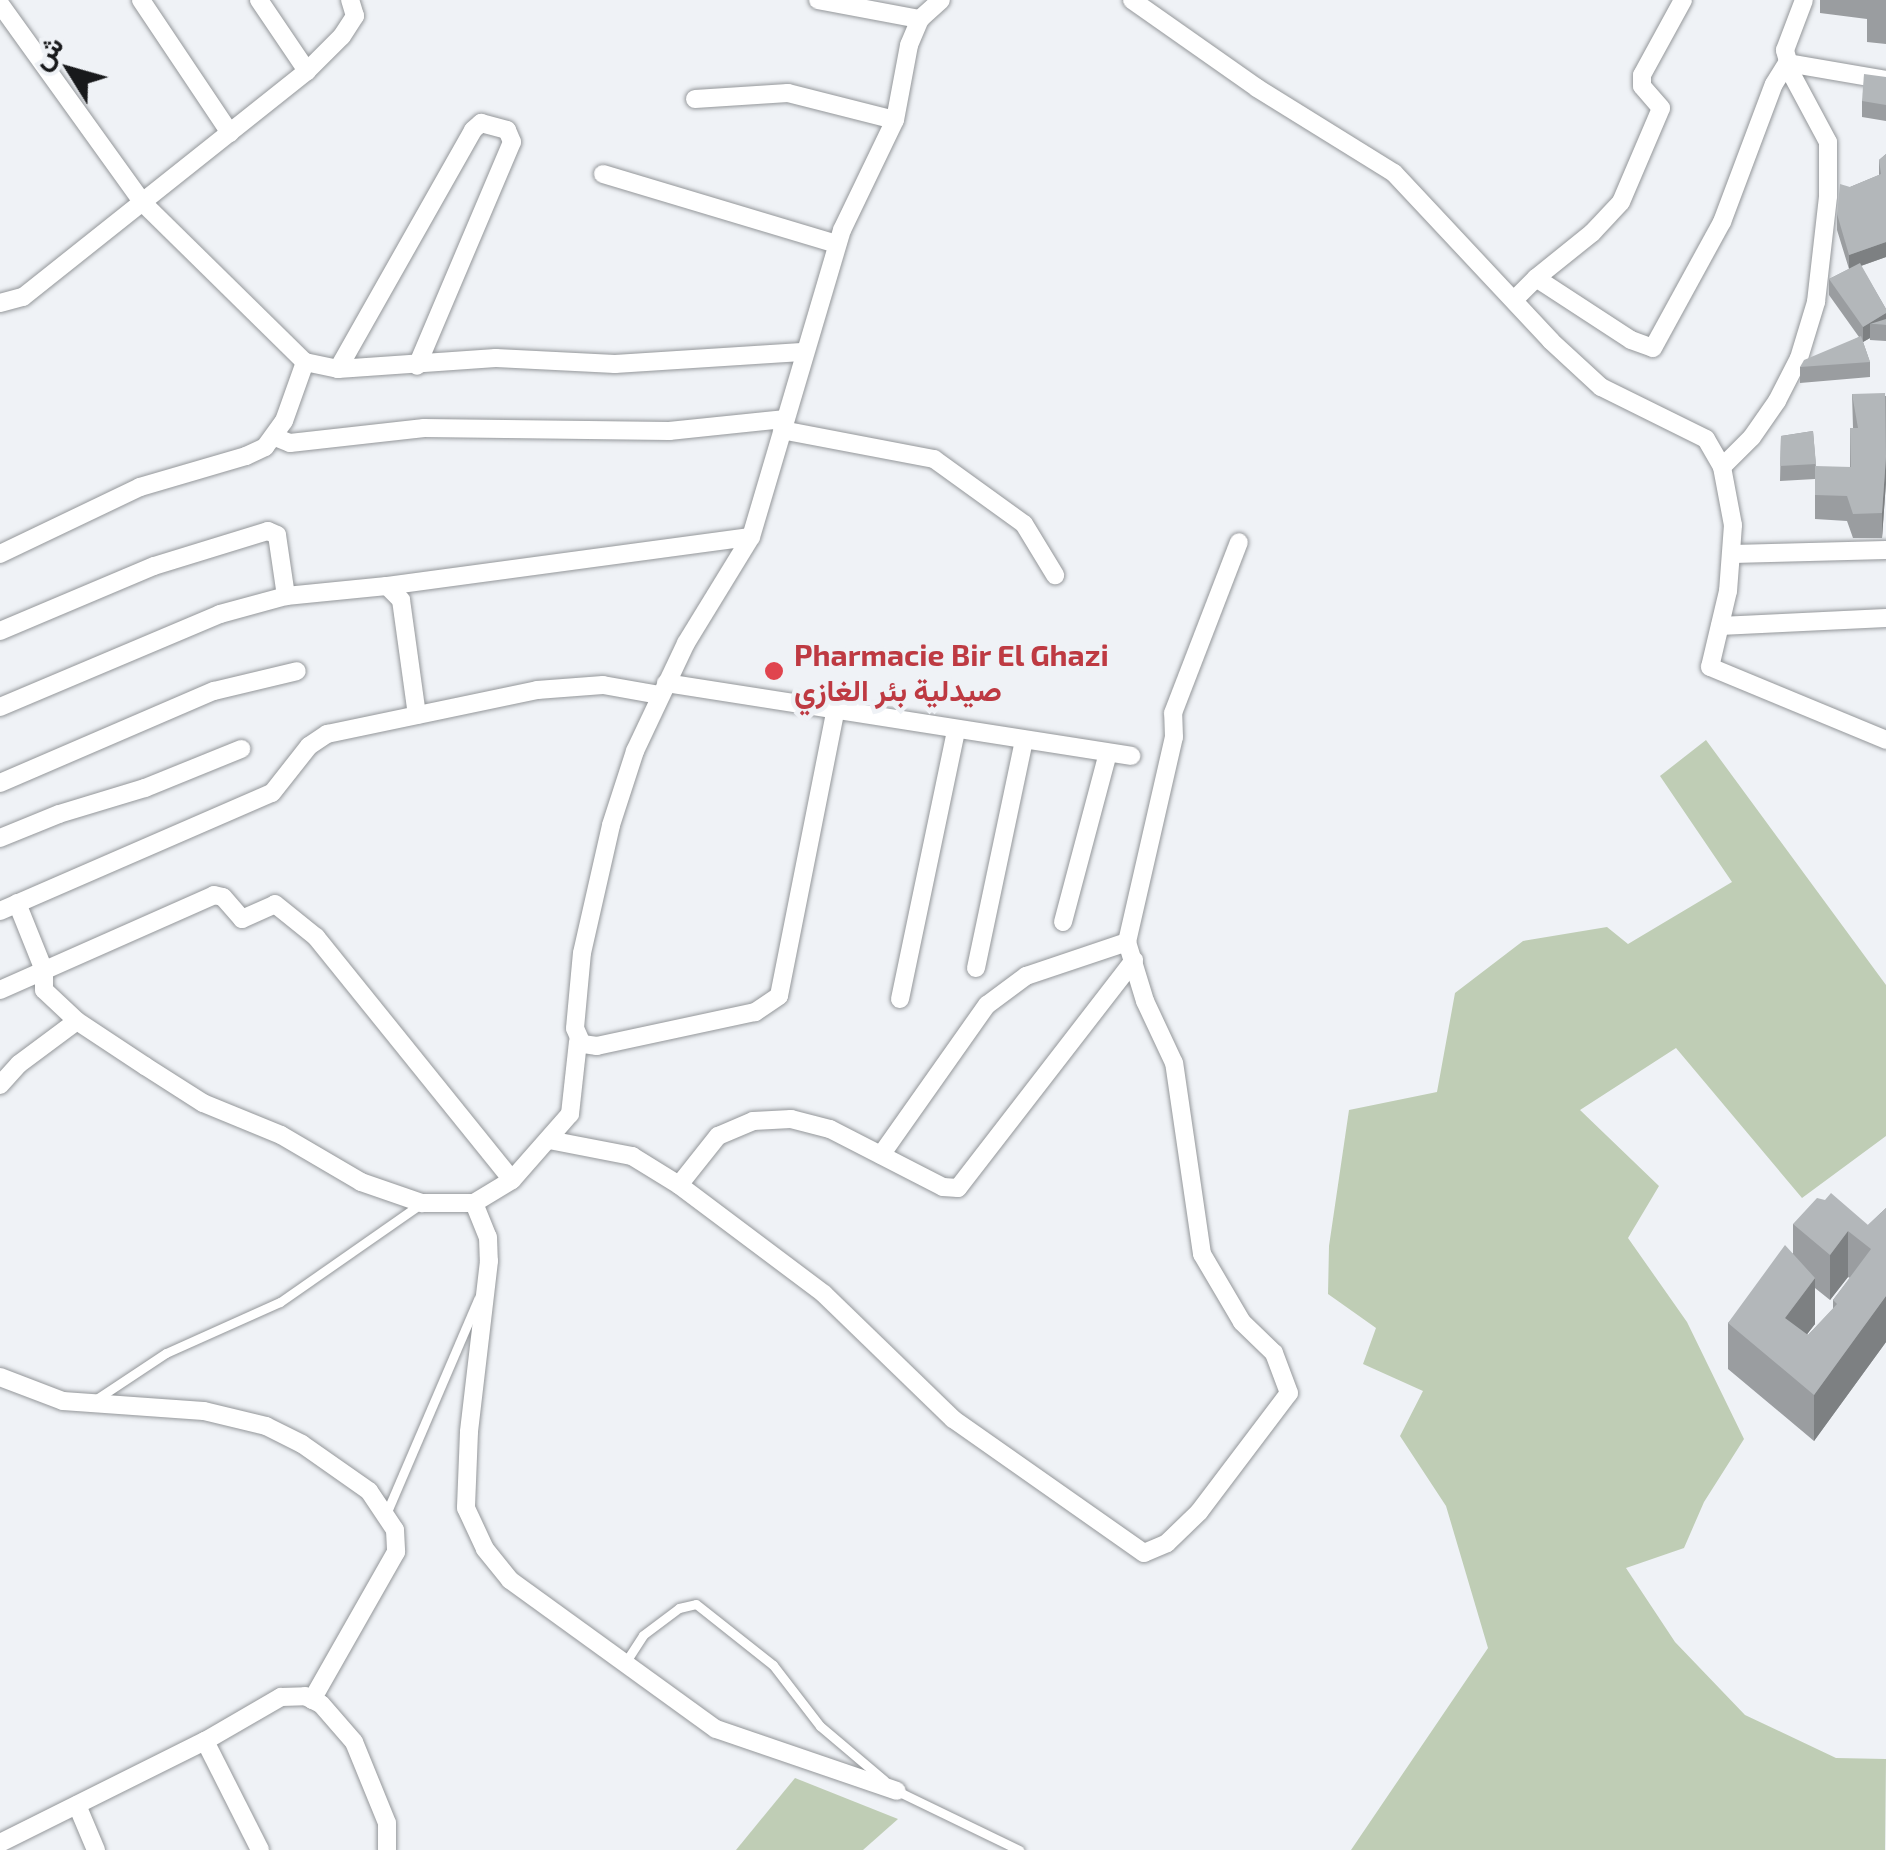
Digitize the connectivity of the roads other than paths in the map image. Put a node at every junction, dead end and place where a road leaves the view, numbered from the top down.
1 (141, 0) edge
2 (259, 0) edge
3 (350, 0) edge
4 (818, 0) edge
5 (941, 0) edge
6 (1132, 0) edge
7 (1683, 0) edge
8 (1804, 0) edge
9 (0, 4) edge
10 (920, 19) junction
11 (1787, 64) junction
12 (307, 71) junction
13 (1886, 80) edge
14 (695, 99) dead end
15 (895, 120) junction
16 (230, 133) junction
17 (602, 174) dead end
18 (144, 203) junction
19 (837, 244) junction
20 (1536, 278) junction
21 (1514, 300) junction
22 (0, 303) edge
23 (802, 352) junction
24 (305, 362) junction
25 (417, 366) junction
26 (338, 369) junction
27 (784, 425) junction
28 (275, 437) junction
29 (1722, 467) junction
30 (751, 537) junction
31 (1239, 542) dead end
32 (1886, 550) edge
33 (0, 554) edge
34 (1734, 554) junction
35 (1055, 575) dead end
36 (387, 586) junction
37 (286, 596) junction
38 (1886, 618) edge
39 (1720, 626) junction
40 (0, 631) edge
41 (297, 671) dead end
42 (663, 689) junction
43 (0, 707) edge
44 (835, 713) junction
45 (417, 714) junction
46 (956, 730) junction
47 (1884, 736) edge
48 (1024, 741) junction
49 (242, 749) dead end
50 (1108, 753) junction
51 (1131, 756) dead end
52 (0, 783) edge
53 (0, 838) edge
54 (4, 908) edge
55 (1063, 922) dead end
56 (1130, 951) junction
57 (976, 968) dead end
58 (44, 970) junction
59 (0, 990) edge
60 (900, 1000) dead end
61 (77, 1021) junction
62 (578, 1040) junction
63 (4, 1074) edge
64 (549, 1140) junction
65 (881, 1155) junction
66 (512, 1180) junction
67 (679, 1184) junction
68 (422, 1203) junction
69 (474, 1203) junction
70 (488, 1282) junction
71 (0, 1377) edge
72 (88, 1404) junction
73 (385, 1517) junction
74 (624, 1663) junction
75 (312, 1700) junction
76 (205, 1741) junction
77 (897, 1792) junction
78 (77, 1805) junction
79 (0, 1844) edge
80 (96, 1850) edge
81 (260, 1850) edge
82 (387, 1850) edge
83 (1019, 1850) edge

1 - 16 street
2 - 12 street
3 - 12 street
4 - 10 street
5 - 10 street
6 - 21 street
7 - 20 street
8 - 11 street
9 - 18 street
10 - 15 street
11 - 13 street
11 - 20 street
11 - 29 street
12 - 16 street
14 - 15 street
15 - 19 street
16 - 18 street
17 - 19 street
18 - 22 street
18 - 24 street
19 - 23 street
20 - 21 street
21 - 29 street
23 - 25 street
23 - 27 street
24 - 26 street
24 - 28 street
25 - 26 street
25 - 26 street
27 - 28 street
27 - 30 street
27 - 35 street
28 - 33 street
29 - 34 street
30 - 36 street
30 - 42 street
31 - 56 street
32 - 34 street
34 - 39 street
36 - 37 street
36 - 45 street
37 - 40 street
37 - 43 street
38 - 39 street
39 - 47 street
41 - 52 street
42 - 44 street
42 - 45 street
42 - 62 street
44 - 46 street
44 - 62 street
45 - 54 street
46 - 48 street
46 - 60 street
48 - 50 street
48 - 57 street
49 - 53 street
50 - 51 street
50 - 55 street
54 - 58 street
56 - 65 street
56 - 65 street
56 - 67 street
58 - 59 street
58 - 61 street
58 - 66 street
61 - 63 street
61 - 68 street
62 - 64 street
64 - 66 street
64 - 67 street
65 - 67 street
66 - 69 street
68 - 69 street
68 - 72 lane
69 - 70 street
70 - 73 lane
70 - 74 street
71 - 72 street
72 - 73 street
73 - 75 street
74 - 77 street
74 - 77 lane
75 - 76 street
75 - 82 street
76 - 78 street
76 - 81 street
77 - 83 lane
78 - 79 street
78 - 80 street

